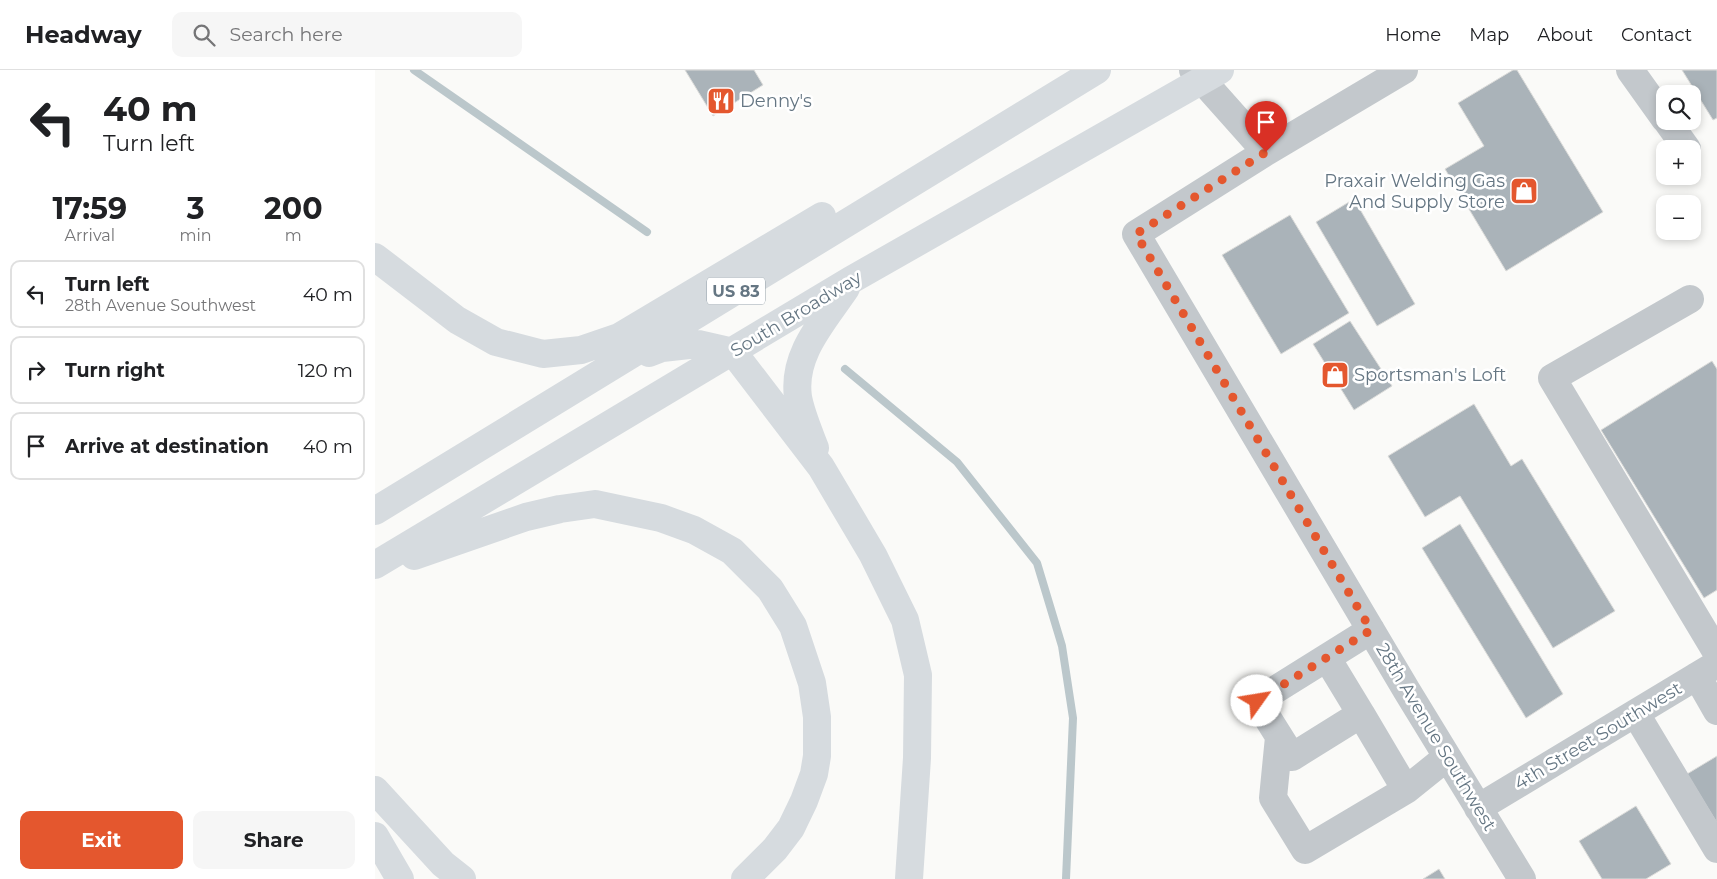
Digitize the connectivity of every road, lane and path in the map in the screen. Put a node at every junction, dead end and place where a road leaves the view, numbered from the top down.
1 (1097, 70) edge
2 (1404, 70) edge
3 (1630, 70) edge
4 (1205, 74) edge
5 (1077, 77) edge
6 (1656, 106) edge
7 (1037, 107) junction
8 (1266, 152) junction
9 (375, 257) edge
10 (851, 280) junction
11 (1690, 299) dead end
12 (733, 352) junction
13 (618, 364) junction
14 (821, 467) junction
15 (375, 511) edge
16 (375, 565) edge
17 (375, 571) edge
18 (1371, 630) junction
19 (1717, 653) edge
20 (1327, 658) junction
21 (1707, 670) edge
22 (1717, 711) edge
23 (1361, 714) junction
24 (1635, 714) junction
25 (1279, 737) junction
26 (1447, 757) junction
27 (375, 790) edge
28 (1406, 790) junction
29 (1479, 808) junction
30 (375, 836) edge
31 (1717, 849) edge
32 (400, 879) edge
33 (461, 879) edge
34 (745, 879) edge
35 (909, 879) edge
36 (1522, 879) edge

1 - 5 highway, US 83
2 - 8 street
3 - 6 street
4 - 8 street
4 - 10 highway, South Broadway / US 83
5 - 7 highway, US 83
7 - 9 highway
7 - 13 highway, US 83
8 - 18 street, 28th Avenue Southwest
10 - 12 highway, South Broadway / US 83
10 - 14 highway
11 - 19 street
12 - 13 highway
12 - 14 highway
12 - 16 highway, South Broadway / US 83
13 - 15 highway, US 83
14 - 35 highway
17 - 34 highway
18 - 20 street
18 - 26 street, 28th Avenue Southwest
20 - 23 street
20 - 25 street
21 - 22 street
21 - 24 street, 4th Street Southwest
23 - 25 street
23 - 28 street
24 - 29 street, 4th Street Southwest
24 - 31 street
25 - 28 street
26 - 28 street
26 - 29 street, 28th Avenue Southwest
27 - 33 highway
29 - 36 street, 28th Avenue Southwest
30 - 32 highway

